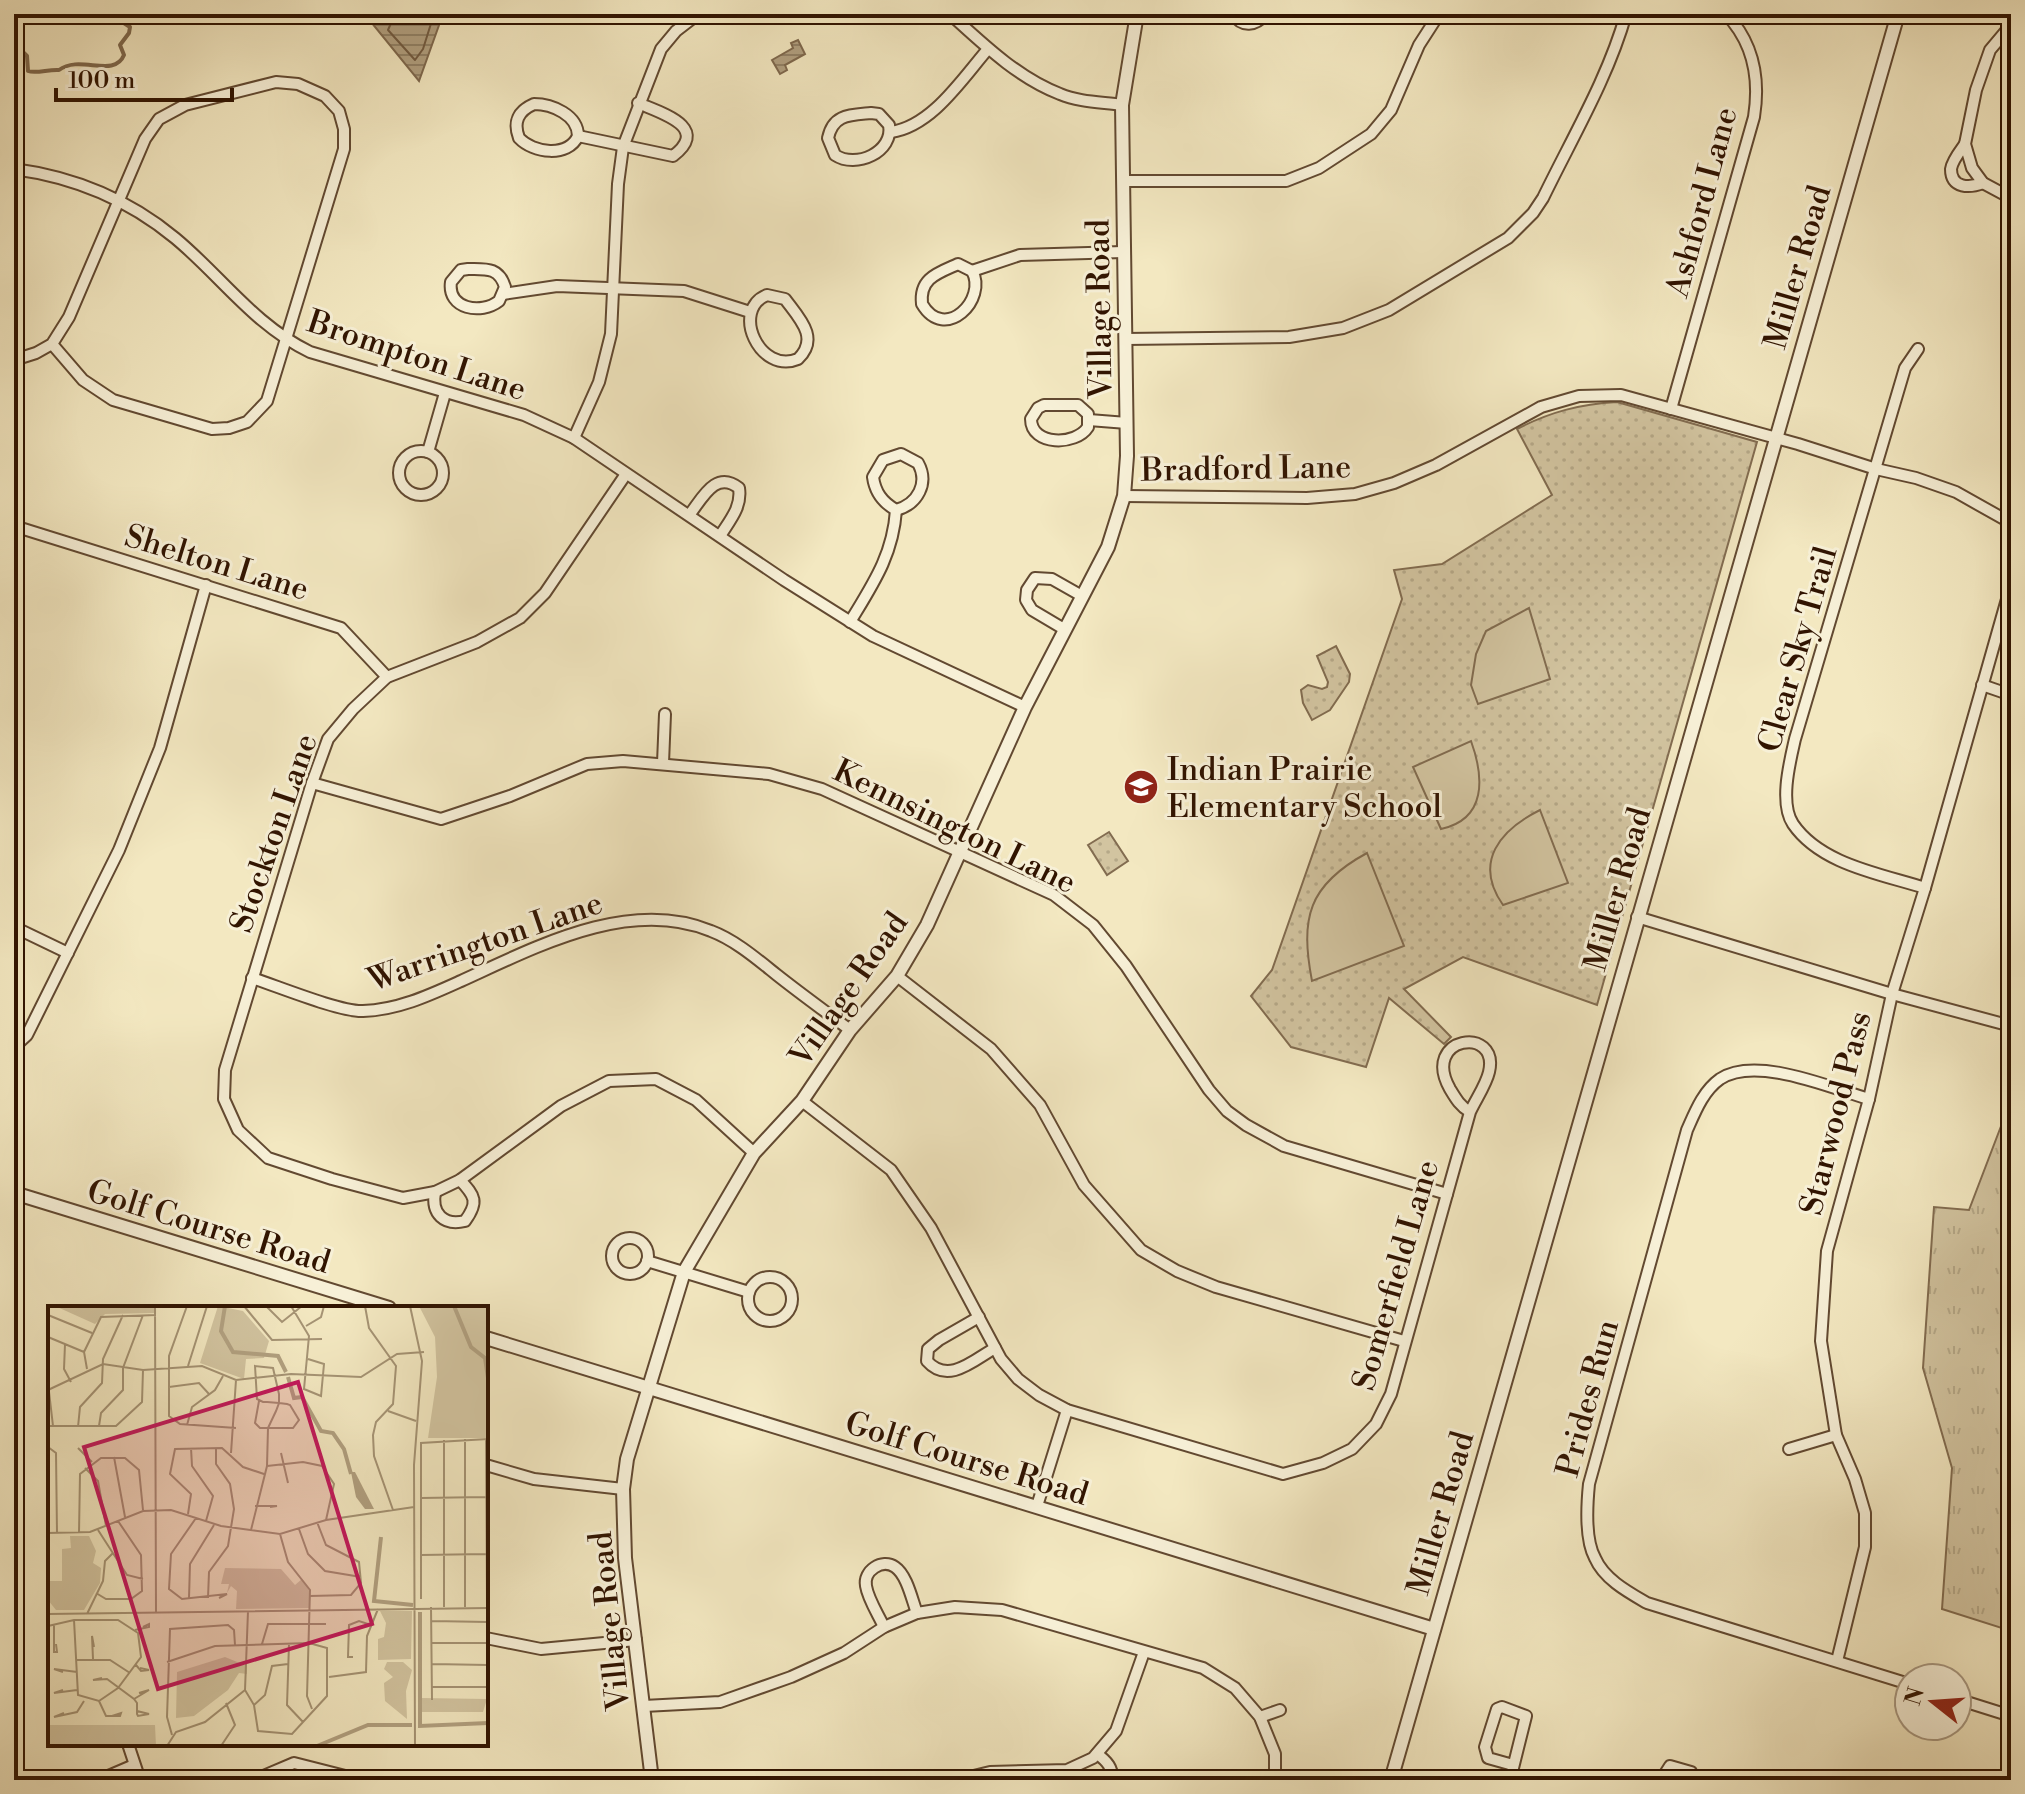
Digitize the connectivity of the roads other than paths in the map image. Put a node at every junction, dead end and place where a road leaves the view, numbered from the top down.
1 (698, 14) edge
2 (950, 14) edge
3 (1137, 14) edge
4 (1233, 14) edge
5 (1265, 14) edge
6 (1439, 14) edge
7 (1626, 14) edge
8 (1726, 14) edge
9 (1898, 14) edge
10 (2011, 25) edge
11 (988, 49) junction
12 (638, 103) junction
13 (1122, 105) junction
14 (891, 132) junction
15 (578, 136) junction
16 (1965, 144) junction
17 (623, 147) junction
18 (14, 169) edge
19 (1123, 181) junction
20 (1983, 183) junction
21 (2011, 198) edge
22 (119, 199) junction
23 (1123, 252) junction
24 (972, 271) junction
25 (614, 289) junction
26 (503, 294) junction
27 (750, 312) junction
28 (1125, 339) junction
29 (286, 340) junction
30 (52, 344) junction
31 (1918, 349) dead end
32 (14, 360) edge
33 (445, 393) junction
34 (1671, 409) junction
35 (1089, 420) junction
36 (1127, 423) junction
37 (574, 438) junction
38 (1774, 438) junction
39 (428, 452) junction
40 (1876, 469) junction
41 (626, 474) junction
42 (1124, 496) junction
43 (896, 510) junction
44 (690, 514) junction
45 (2011, 523) edge
46 (14, 526) edge
47 (720, 536) junction
48 (206, 585) junction
49 (2011, 585) edge
50 (1082, 596) junction
51 (850, 622) junction
52 (1064, 629) junction
53 (387, 677) junction
54 (1982, 685) junction
55 (2011, 695) edge
56 (1025, 707) junction
57 (665, 714) dead end
58 (663, 763) junction
59 (312, 783) junction
60 (960, 851) junction
61 (1925, 888) junction
62 (1637, 917) junction
63 (14, 927) edge
64 (68, 953) junction
65 (897, 976) junction
66 (252, 978) junction
67 (1892, 994) junction
68 (2011, 1026) edge
69 (850, 1030) junction
70 (14, 1047) edge
71 (1869, 1099) junction
72 (802, 1101) junction
73 (1470, 1112) junction
74 (754, 1153) junction
75 (460, 1180) junction
76 (435, 1192) junction
77 (14, 1193) edge
78 (1447, 1194) junction
79 (647, 1261) dead end
80 (684, 1272) junction
81 (749, 1292) junction
82 (382, 1306) edge
83 (979, 1317) junction
84 (488, 1339) edge
85 (1404, 1341) junction
86 (995, 1348) junction
87 (649, 1388) junction
88 (1067, 1410) junction
89 (1836, 1435) junction
90 (1789, 1449) dead end
91 (488, 1466) edge
92 (623, 1489) junction
93 (1037, 1506) junction
94 (917, 1613) junction
95 (884, 1627) junction
96 (1434, 1629) junction
97 (488, 1638) edge
98 (636, 1640) junction
99 (1144, 1652) junction
100 (1837, 1661) junction
101 (1893, 1679) edge
102 (1973, 1704) edge
103 (644, 1706) junction
104 (1280, 1710) dead end
105 (2011, 1716) edge
106 (1260, 1717) junction
107 (129, 1746) edge
108 (1097, 1754) junction
109 (134, 1765) junction
110 (1513, 1765) junction
111 (1067, 1775) edge
112 (99, 1780) edge
113 (140, 1780) edge
114 (254, 1780) edge
115 (361, 1780) edge
116 (652, 1780) edge
117 (957, 1780) edge
118 (1112, 1780) edge
119 (1275, 1780) edge
120 (1391, 1780) edge
121 (1510, 1780) edge
122 (1661, 1780) edge
123 (1692, 1780) edge

1 - 12 street
2 - 11 street
3 - 13 street, Village Road
4 - 5 street
6 - 19 street
7 - 28 street
8 - 34 street, Ashford Lane
9 - 38 street, Miller Road
10 - 16 street
11 - 13 street
11 - 14 street
12 - 17 street
12 - 17 street
13 - 19 street, Village Road
14 - 14 street
15 - 15 street
15 - 17 street
16 - 20 street
16 - 20 street
17 - 25 street
18 - 22 street, Brompton Lane
19 - 23 street, Village Road
20 - 21 street
22 - 29 street, Brompton Lane
22 - 29 street
22 - 30 street
23 - 24 street
23 - 28 street, Village Road
24 - 24 street
25 - 26 street
25 - 27 street
25 - 37 street
26 - 26 street
27 - 27 street
28 - 36 street, Village Road
29 - 30 street
29 - 33 street, Brompton Lane
30 - 32 street
31 - 40 street, Clear Sky Trail
33 - 37 street, Brompton Lane
33 - 39 street
34 - 38 street, Bradford Lane
34 - 42 street, Bradford Lane
35 - 35 street
35 - 36 street
36 - 42 street, Village Road
37 - 41 street, Brompton Lane
38 - 40 street, Bradford Lane
38 - 62 street, Miller Road
39 - 39 street
40 - 45 street, Bradford Lane
40 - 61 street, Clear Sky Trail
41 - 44 street, Brompton Lane
41 - 53 street, Stockton Lane
42 - 50 street, Village Road
43 - 43 street
43 - 51 street
44 - 47 street, Brompton Lane
44 - 47 street
46 - 48 street, Shelton Lane
47 - 51 street, Brompton Lane
48 - 53 street, Shelton Lane
48 - 64 street
49 - 54 street, Starwood Pass
50 - 52 street, Village Road
50 - 52 street
51 - 56 street, Brompton Lane
52 - 56 street, Village Road
53 - 59 street, Stockton Lane
54 - 55 street
54 - 61 street, Starwood Pass
56 - 60 street, Village Road
57 - 58 street
58 - 59 street, Kennsington Lane
58 - 60 street, Kennsington Lane
59 - 66 street, Stockton Lane
60 - 65 street, Village Road
60 - 78 street, Kennsington Lane
61 - 67 street, Starwood Pass
62 - 67 street
62 - 96 street, Miller Road
63 - 64 street
64 - 70 street
65 - 69 street, Village Road
65 - 85 street
66 - 69 street, Warrington Lane
66 - 76 street, Stockton Lane
67 - 68 street
67 - 71 street, Starwood Pass
69 - 72 street, Village Road
71 - 89 street, Starwood Pass
71 - 100 street, Prides Run
72 - 74 street, Village Road
72 - 83 street, Somerfield Lane
73 - 73 street, Somerfield Lane
73 - 78 street, Somerfield Lane
74 - 75 street, Stockton Lane
74 - 80 street, Village Road
75 - 76 street, Stockton Lane
75 - 76 street
77 - 82 street, Golf Course Road
78 - 85 street, Somerfield Lane
79 - 80 street
80 - 81 street
80 - 87 street, Village Road
81 - 81 street
83 - 86 street, Somerfield Lane
83 - 86 street
84 - 87 street, Golf Course Road
85 - 88 street, Somerfield Lane
86 - 88 street, Somerfield Lane
87 - 92 street, Village Road
87 - 93 street, Golf Course Road
88 - 93 street
89 - 90 street
89 - 100 street, Starwood Pass
91 - 92 street
92 - 98 street, Village Road
93 - 96 street, Golf Course Road
94 - 95 street
94 - 95 street
94 - 99 street
95 - 103 street
96 - 120 street, Miller Road
97 - 98 street
98 - 103 street, Village Road
99 - 106 street
99 - 108 street
100 - 101 street, Prides Run
102 - 105 street
103 - 116 street, Village Road
104 - 106 street
106 - 119 street
107 - 109 street
108 - 111 street
108 - 118 street
109 - 112 street
109 - 113 street
110 - 110 street
110 - 121 street
111 - 117 street
114 - 115 street
122 - 123 street

